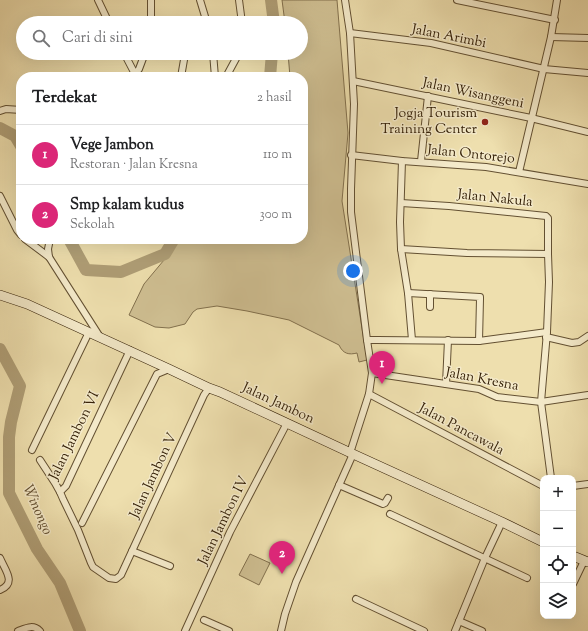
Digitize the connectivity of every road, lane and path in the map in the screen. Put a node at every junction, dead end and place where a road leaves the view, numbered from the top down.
1 (98, 0) edge
2 (151, 0) edge
3 (200, 0) edge
4 (239, 0) edge
5 (345, 0) edge
6 (457, 0) edge
7 (557, 0) edge
8 (106, 16) edge
9 (151, 16) edge
10 (206, 16) edge
11 (241, 16) edge
12 (555, 20) junction
13 (350, 32) junction
14 (552, 37) junction
15 (588, 38) edge
16 (127, 60) edge
17 (142, 60) edge
18 (184, 60) edge
19 (214, 60) edge
20 (235, 60) edge
21 (544, 69) junction
22 (132, 72) edge
23 (137, 72) edge
24 (182, 72) edge
25 (215, 72) edge
26 (229, 72) edge
27 (588, 73) edge
28 (353, 80) junction
29 (428, 96) junction
30 (16, 110) edge
31 (0, 111) edge
32 (532, 118) junction
33 (588, 132) edge
34 (352, 155) junction
35 (402, 161) junction
36 (420, 161) junction
37 (519, 172) junction
38 (588, 184) edge
39 (0, 196) edge
40 (401, 204) junction
41 (0, 209) edge
42 (8, 212) junction
43 (16, 226) edge
44 (32, 244) edge
45 (49, 244) edge
46 (401, 249) junction
47 (548, 254) junction
48 (49, 257) junction
49 (408, 293) junction
50 (430, 294) junction
51 (0, 295) edge
52 (430, 307) dead end
53 (89, 332) junction
54 (546, 335) junction
55 (588, 336) edge
56 (100, 337) junction
57 (367, 340) junction
58 (412, 340) junction
59 (448, 340) junction
60 (480, 341) junction
61 (130, 350) junction
62 (170, 369) junction
63 (372, 373) junction
64 (446, 384) junction
65 (209, 388) junction
66 (368, 394) junction
67 (588, 395) edge
68 (541, 402) junction
69 (287, 423) junction
70 (32, 450) dead end
71 (351, 453) junction
72 (40, 460) dead end
73 (551, 475) edge
74 (540, 484) edge
75 (588, 484) edge
76 (339, 485) junction
77 (576, 486) edge
78 (60, 492) junction
79 (388, 498) dead end
80 (390, 514) dead end
81 (502, 522) junction
82 (82, 524) dead end
83 (540, 541) edge
84 (132, 551) junction
85 (576, 557) edge
86 (0, 558) edge
87 (484, 558) junction
88 (586, 561) edge
89 (170, 566) dead end
90 (121, 575) joint
91 (527, 578) dead end
92 (574, 583) edge
93 (0, 590) edge
94 (356, 599) dead end
95 (204, 620) dead end
96 (459, 621) junction
97 (18, 631) edge
98 (40, 631) edge
99 (185, 631) edge
100 (229, 631) edge
101 (281, 631) edge
102 (424, 631) edge
103 (455, 631) edge
104 (482, 631) edge

1 - 8 street
2 - 9 street
3 - 10 street
4 - 11 street
5 - 13 street
6 - 12 street
7 - 12 street
12 - 14 street
13 - 21 street, Jalan Arimbi
13 - 28 street
14 - 15 street
14 - 21 street
16 - 22 street
17 - 23 street
18 - 24 street
19 - 25 street
20 - 26 street
21 - 27 street, Jalan Arimbi
21 - 32 street
28 - 29 street, Jalan Wisanggeni
28 - 34 street
29 - 32 street, Jalan Wisanggeni
29 - 36 street
30 - 31 street
32 - 33 street, Jalan Wisanggeni
32 - 37 street
34 - 35 street, Jalan Ontorejo
34 - 57 street
35 - 36 street, Jalan Ontorejo
35 - 40 street
36 - 37 street, Jalan Ontorejo
37 - 38 street, Jalan Ontorejo
39 - 42 street
40 - 46 street
40 - 47 street, Jalan Nakula
41 - 42 street
42 - 43 street
44 - 48 street
45 - 48 street
46 - 47 street
46 - 49 street
47 - 54 street
48 - 56 street
49 - 50 street
49 - 58 street
50 - 52 street
50 - 60 street
51 - 53 main road, Jalan Jambon
53 - 56 main road, Jalan Jambon
53 - 70 street
54 - 55 street
54 - 60 street
54 - 68 street
56 - 61 main road, Jalan Jambon
57 - 58 street
57 - 63 street
58 - 59 street
59 - 60 street
59 - 64 street
61 - 62 main road, Jalan Jambon
61 - 78 street, Jalan Jambon VI
62 - 65 main road, Jalan Jambon
62 - 82 street
63 - 64 street, Jalan Kresna
63 - 66 street
64 - 68 street, Jalan Kresna
65 - 69 main road, Jalan Jambon
65 - 84 street, Jalan Jambon V
66 - 71 street
66 - 74 street, Jalan Pancawala
67 - 68 street, Jalan Kresna
68 - 73 street
69 - 71 main road, Jalan Jambon
69 - 99 street, Jalan Jambon IV
71 - 76 street
71 - 81 main road, Jalan Jambon
72 - 78 street
75 - 77 street
76 - 79 street
76 - 101 street
78 - 90 street, Jalan Jambon VI
80 - 87 street
81 - 83 main road, Jalan Jambon
81 - 87 street
84 - 89 street
84 - 90 street, Jalan Jambon V
85 - 88 main road
86 - 93 street
87 - 91 street
87 - 96 street
88 - 92 street
94 - 102 street
95 - 100 street
96 - 103 street
96 - 104 street
97 - 98 street

